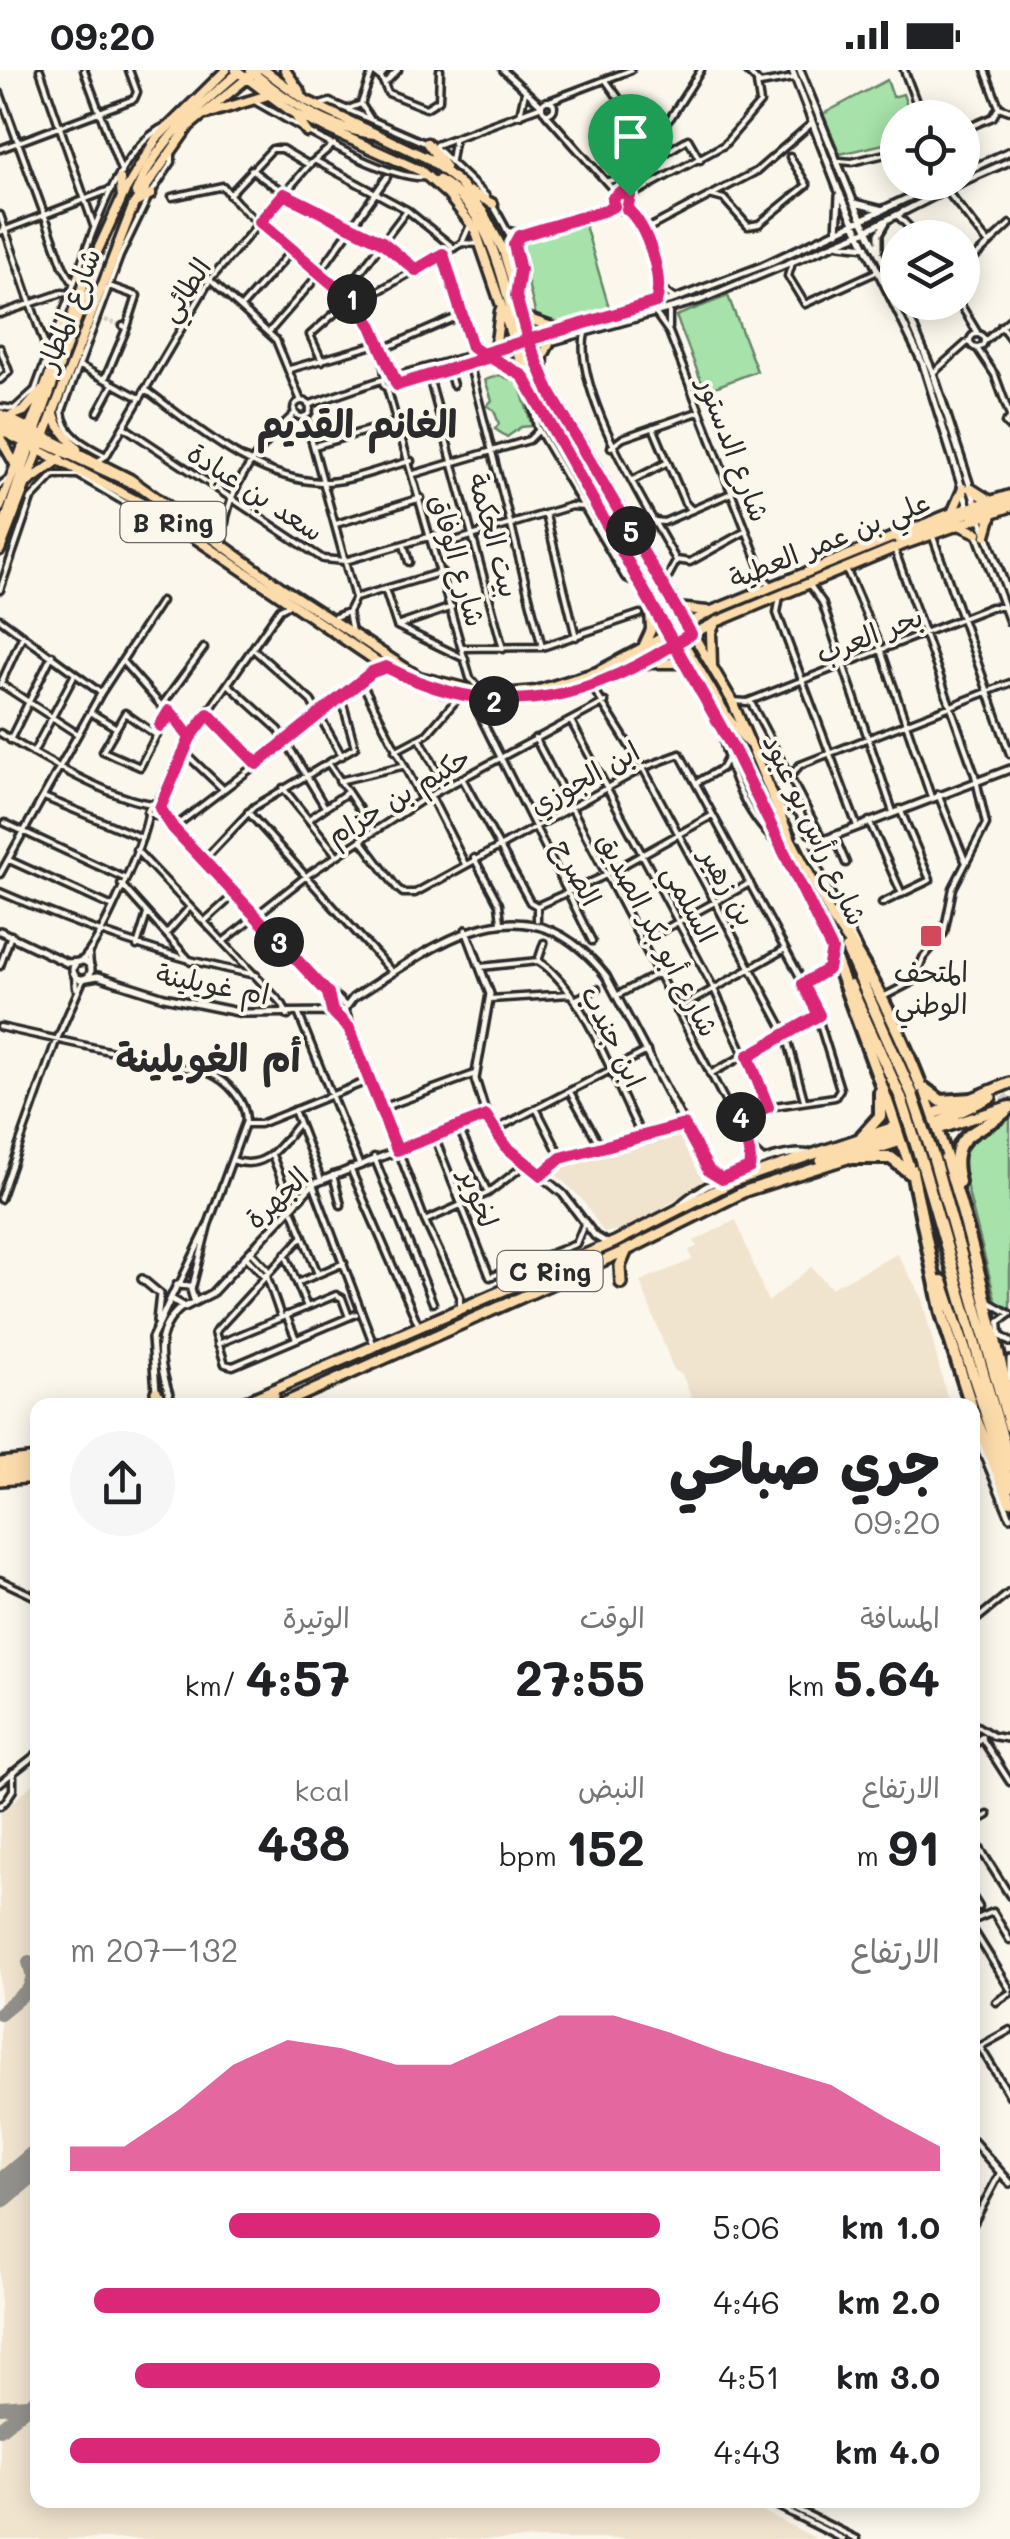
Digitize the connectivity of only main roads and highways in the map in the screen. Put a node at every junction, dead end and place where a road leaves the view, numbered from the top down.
1 (210, 70) edge
2 (226, 70) edge
3 (285, 70) edge
4 (247, 71) edge
5 (206, 89) junction
6 (265, 96) junction
7 (314, 104) junction
8 (294, 114) junction
9 (197, 118) junction
10 (307, 132) road end
11 (380, 134) junction
12 (429, 144) road end
13 (450, 175) junction
14 (121, 177) road end
15 (430, 177) junction
16 (466, 190) junction
17 (151, 194) road end
18 (122, 197) junction
19 (492, 204) road end
20 (132, 208) junction
21 (80, 279) junction
22 (500, 301) junction
23 (62, 316) road end
24 (93, 316) junction
25 (521, 316) junction
26 (92, 330) road end
27 (563, 330) road end
28 (64, 340) junction
29 (550, 342) road end
30 (521, 345) junction
31 (82, 371) road end
32 (523, 376) junction
33 (542, 377) junction
34 (49, 378) junction
35 (65, 379) junction
36 (54, 410) junction
37 (2, 415) edge
38 (0, 434) edge
39 (34, 438) junction
40 (80, 452) junction
41 (60, 459) junction
42 (14, 471) junction
43 (110, 484) junction
44 (24, 485) junction
45 (140, 486) junction
46 (118, 499) road end
47 (993, 499) junction
48 (614, 500) junction
49 (1010, 501) edge
50 (0, 507) edge
51 (150, 508) junction
52 (974, 511) junction
53 (141, 512) road end
54 (993, 512) junction
55 (952, 513) junction
56 (603, 518) junction
57 (956, 524) junction
58 (0, 540) edge
59 (0, 550) edge
60 (880, 554) junction
61 (649, 602) junction
62 (676, 608) junction
63 (712, 610) junction
64 (716, 622) junction
65 (685, 623) junction
66 (672, 631) junction
67 (682, 639) junction
68 (638, 652) junction
69 (685, 663) junction
70 (641, 664) junction
71 (712, 672) junction
72 (457, 693) junction
73 (750, 744) junction
74 (832, 917) junction
75 (832, 950) junction
76 (860, 1024) junction
77 (915, 1077) junction
78 (1010, 1084) edge
79 (906, 1096) junction
80 (973, 1100) junction
81 (1010, 1106) edge
82 (933, 1124) junction
83 (901, 1135) junction
84 (862, 1136) junction
85 (852, 1158) junction
86 (928, 1161) junction
87 (800, 1172) junction
88 (919, 1198) junction
89 (628, 1250) junction
90 (980, 1276) junction
91 (942, 1282) tunnel mouth
92 (622, 1283) dead end
93 (288, 1386) junction
94 (256, 1398) edge
95 (270, 1398) edge
96 (296, 1398) edge
97 (967, 1398) edge
98 (1010, 1405) edge
99 (1010, 1426) edge
100 (980, 1430) edge
101 (30, 1459) edge
102 (0, 1462) edge
103 (1010, 1465) edge
104 (30, 1469) edge
105 (0, 1472) edge
106 (30, 1478) edge
107 (0, 1480) edge
108 (1010, 1486) edge
109 (1010, 1501) edge

1 - 5 main road
2 - 5 main road, شارع المطار
3 - 7 main road
4 - 6 main road
4 - 7 main road
4 - 9 main road, شارع المطار
4 - 11 main road
4 - 20 main road
5 - 18 main road, شارع المطار
6 - 8 main road
6 - 9 main road
7 - 11 main road
8 - 10 main road
8 - 15 main road
9 - 20 main road, شارع المطار
11 - 13 main road
12 - 13 main road
13 - 16 main road
14 - 18 main road
15 - 22 main road
15 - 30 main road
16 - 19 main road
16 - 25 main road
17 - 20 main road
18 - 21 main road, شارع المطار
20 - 24 main road, شارع المطار
21 - 28 main road, شارع المطار
21 - 39 main road
22 - 30 main road
22 - 32 main road
23 - 28 main road
24 - 26 main road
24 - 35 main road, شارع المطار
25 - 27 main road
25 - 30 main road
28 - 34 main road, شارع المطار
29 - 33 main road
30 - 32 main road, شارع رأس بو عبود
30 - 33 main road, شارع رأس بو عبود
30 - 48 main road
31 - 35 main road
32 - 56 main road, شارع رأس بو عبود
33 - 48 main road, شارع رأس بو عبود
34 - 37 main road
34 - 39 main road, شارع المطار
35 - 36 main road, شارع المطار
36 - 39 main road, شارع المطار
36 - 40 main road
37 - 39 main road
38 - 39 main road, B Ring
38 - 42 main road
39 - 40 main road, B Ring
39 - 41 main road, B Ring
39 - 42 main road, شارع المطار
39 - 44 main road, شارع المطار
39 - 45 main road
39 - 58 main road
40 - 45 main road, B Ring
41 - 43 main road, B Ring
41 - 44 main road
42 - 50 main road, شارع المطار
43 - 46 main road
43 - 51 main road, B Ring
44 - 59 main road, شارع المطار
45 - 72 main road, B Ring
47 - 49 main road, علي بن عمر العطية
47 - 52 main road, علي بن عمر العطية
47 - 55 main road
48 - 62 main road, شارع رأس بو عبود
49 - 52 main road
49 - 54 main road, علي بن عمر العطية
51 - 53 main road
51 - 72 main road, B Ring
52 - 54 main road, علي بن عمر العطية
52 - 55 main road, علي بن عمر العطية
52 - 57 main road, علي بن عمر العطية
52 - 60 main road
54 - 57 main road
55 - 63 main road, علي بن عمر العطية
56 - 61 main road, شارع رأس بو عبود
56 - 66 main road
57 - 60 main road, علي بن عمر العطية
60 - 64 main road, علي بن عمر العطية
61 - 66 main road, شارع رأس بو عبود
61 - 68 main road
62 - 63 main road
62 - 65 main road, شارع رأس بو عبود
63 - 65 main road, علي بن عمر العطية
64 - 67 main road, علي بن عمر العطية
64 - 71 main road
65 - 66 main road, علي بن عمر العطية / B Ring
65 - 67 main road, شارع رأس بو عبود
66 - 67 main road, شارع رأس بو عبود
66 - 67 main road
66 - 68 main road, B Ring
67 - 69 main road, شارع رأس بو عبود
67 - 70 main road, B Ring
67 - 71 main road, شارع رأس بو عبود
67 - 73 main road
68 - 72 main road, B Ring
69 - 70 main road
69 - 75 main road, شارع رأس بو عبود
70 - 72 main road, B Ring
71 - 73 main road, شارع رأس بو عبود
73 - 74 main road, شارع رأس بو عبود
74 - 77 highway
74 - 79 highway, شارع رأس بو عبود
75 - 76 highway
75 - 79 highway, شارع رأس بو عبود
76 - 83 highway
76 - 84 highway
77 - 80 highway
77 - 82 highway
78 - 80 highway, C Ring
78 - 82 highway
79 - 86 highway, شارع رأس بو عبود, bridge
80 - 82 highway, C Ring
81 - 82 highway, C Ring
81 - 90 highway
82 - 83 highway, C Ring
82 - 83 highway, C Ring
82 - 90 highway
83 - 84 highway, C Ring
83 - 85 highway, C Ring
83 - 87 highway
83 - 88 highway
84 - 93 highway, C Ring
85 - 87 highway, C Ring
85 - 88 highway
86 - 99 highway, شارع رأس بو عبود
86 - 103 highway, شارع رأس بو عبود
87 - 89 highway, C Ring
88 - 97 highway
89 - 92 highway
89 - 96 highway, C Ring
90 - 98 highway
91 - 108 highway
93 - 94 highway, C Ring
93 - 95 highway
100 - 109 highway
101 - 102 highway
104 - 105 highway
106 - 107 highway

